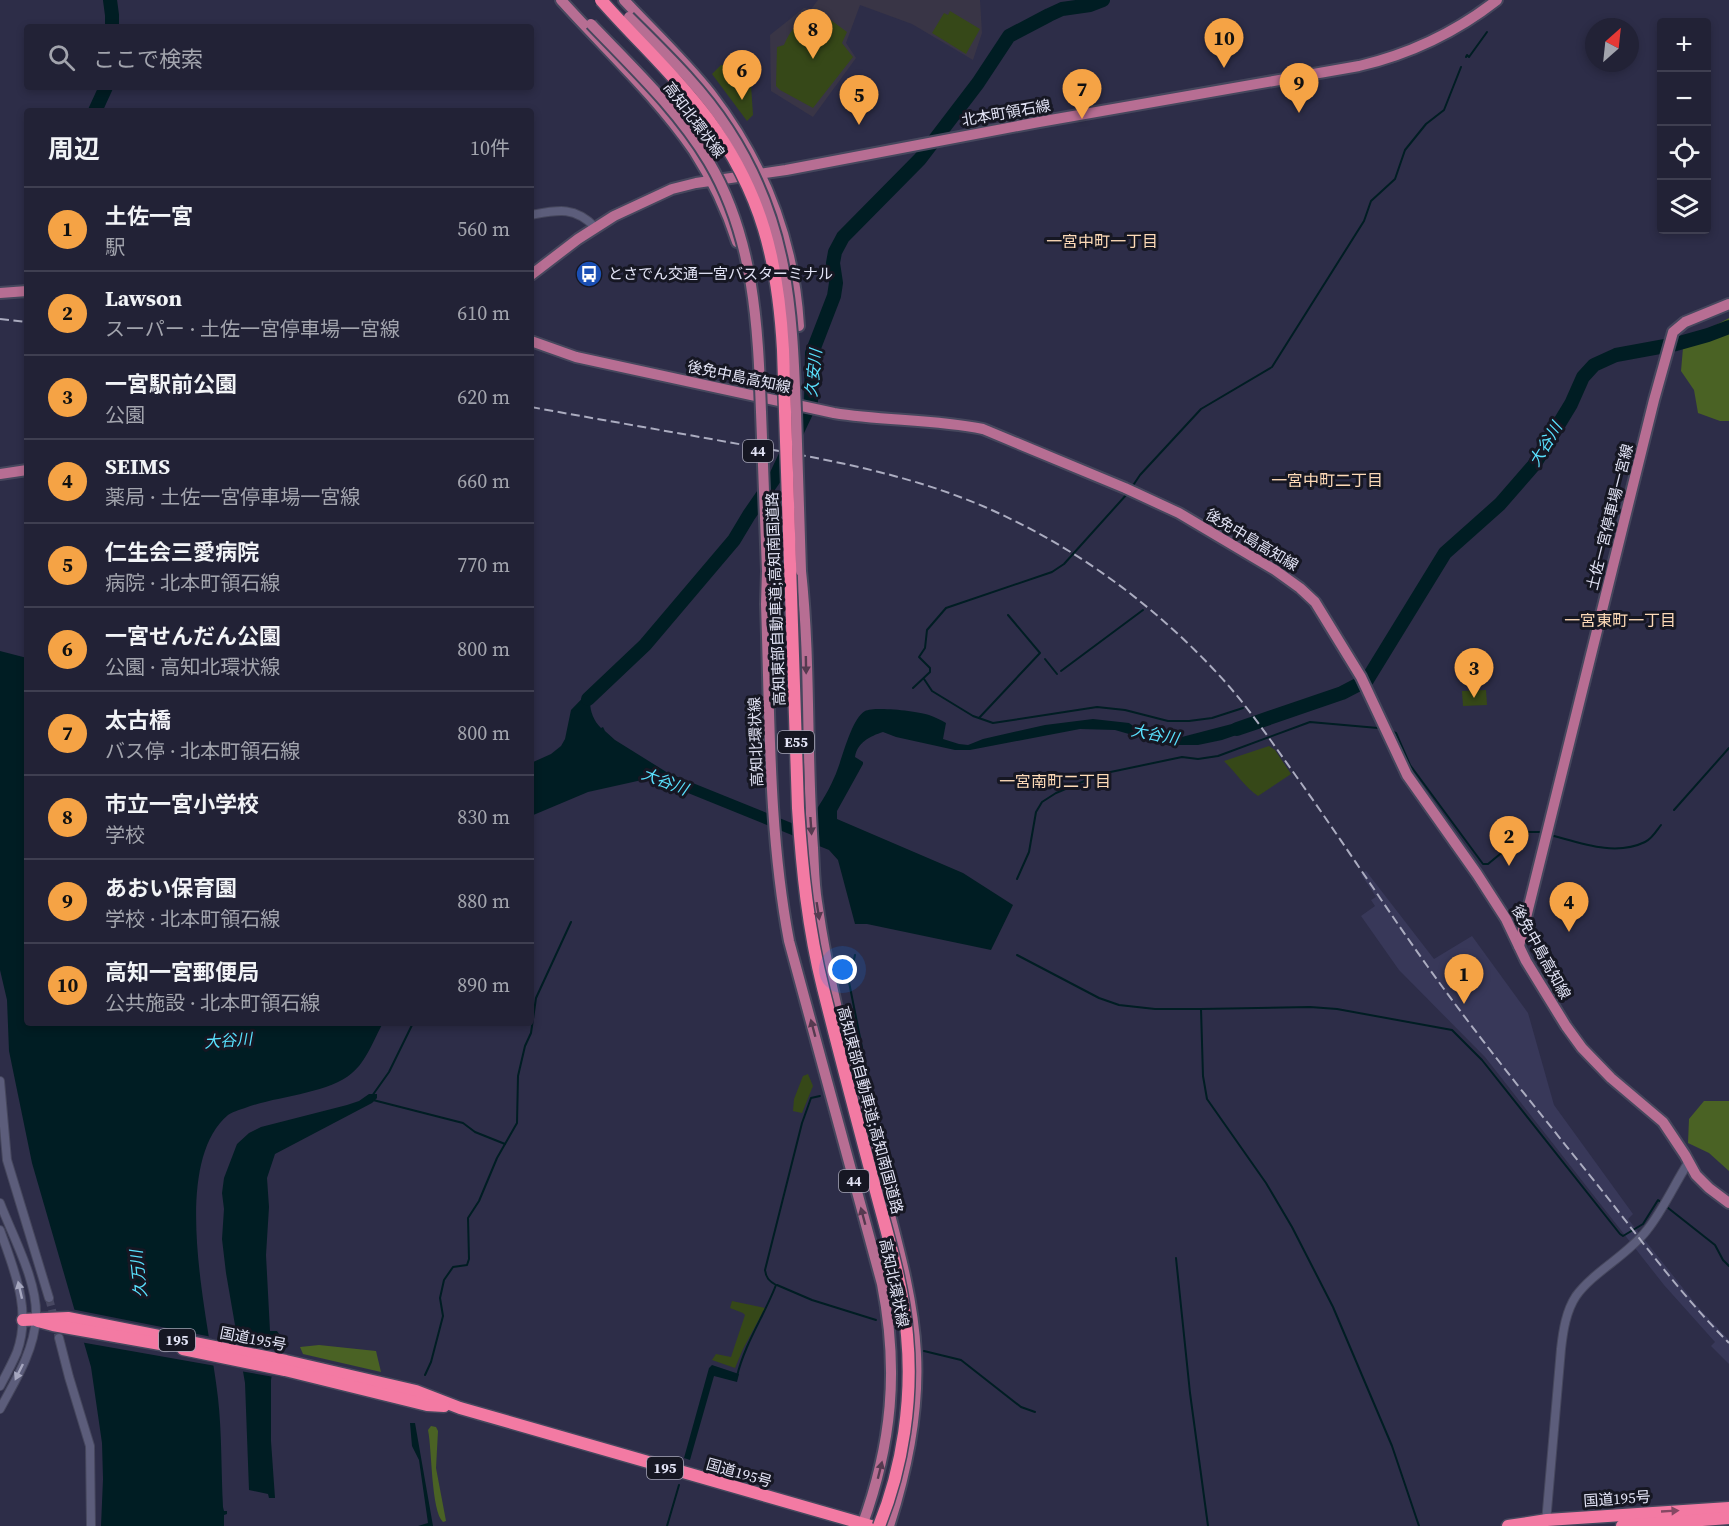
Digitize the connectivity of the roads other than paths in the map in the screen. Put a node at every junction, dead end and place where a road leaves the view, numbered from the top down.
1 (561, 0) edge
2 (568, 0) edge
3 (601, 0) edge
4 (615, 0) edge
5 (624, 0) edge
6 (1497, 0) edge
7 (634, 16) junction
8 (589, 26) junction
9 (761, 173) junction
10 (711, 181) junction
11 (534, 214) edge
12 (595, 227) junction
13 (534, 273) edge
14 (24, 291) edge
15 (0, 293) edge
16 (1729, 303) edge
17 (534, 342) edge
18 (24, 470) edge
19 (0, 474) edge
20 (804, 571) junction
21 (764, 572) junction
22 (1519, 946) junction
23 (0, 1081) edge
24 (1688, 1163) junction
25 (0, 1203) edge
26 (1729, 1203) edge
27 (0, 1230) edge
28 (49, 1298) tunnel mouth
29 (30, 1320) junction
30 (59, 1338) tunnel mouth
31 (0, 1386) edge
32 (0, 1409) edge
33 (1729, 1508) edge
34 (1729, 1518) edge
35 (1546, 1523) edge
36 (865, 1525) edge
37 (90, 1526) edge
38 (879, 1526) edge
39 (889, 1526) edge
40 (1508, 1526) edge
41 (1622, 1526) edge

1 - 8 main road
2 - 8 main road, 高知北環状線 / 44
3 - 38 highway, 高知東部自動車道;高知南国道路 / E55, bridge
4 - 7 main road, 高知北環状線 / 44
5 - 7 main road
6 - 9 main road, 北本町領石線
7 - 9 main road
7 - 20 main road, 高知北環状線 / 44, bridge
8 - 10 main road
8 - 21 main road, 高知北環状線 / 44, bridge
9 - 10 main road, 北本町領石線
9 - 20 main road
10 - 12 main road, 北本町領石線
10 - 21 main road, 44, bridge
11 - 12 street
12 - 13 main road, 北本町領石線
14 - 15 main road
16 - 22 main road, 土佐一宮停車場一宮線
17 - 22 main road, 後免中島高知線
18 - 19 main road
20 -> 39 main road, 高知北環状線 / 44
36 -> 21 main road, 高知北環状線 / 44
22 - 24 main road, 後免中島高知線
23 - 28 street
24 - 26 main road, 後免中島高知線
24 - 35 street
25 - 29 street
29 -> 27 street
29 - 31 street
29 -> 32 street
29 - 36 highway, 国道195号 / 195
30 - 37 street
35 -> 33 highway, 国道195号
34 - 41 highway, 国道195号
35 - 40 highway, 国道195号

